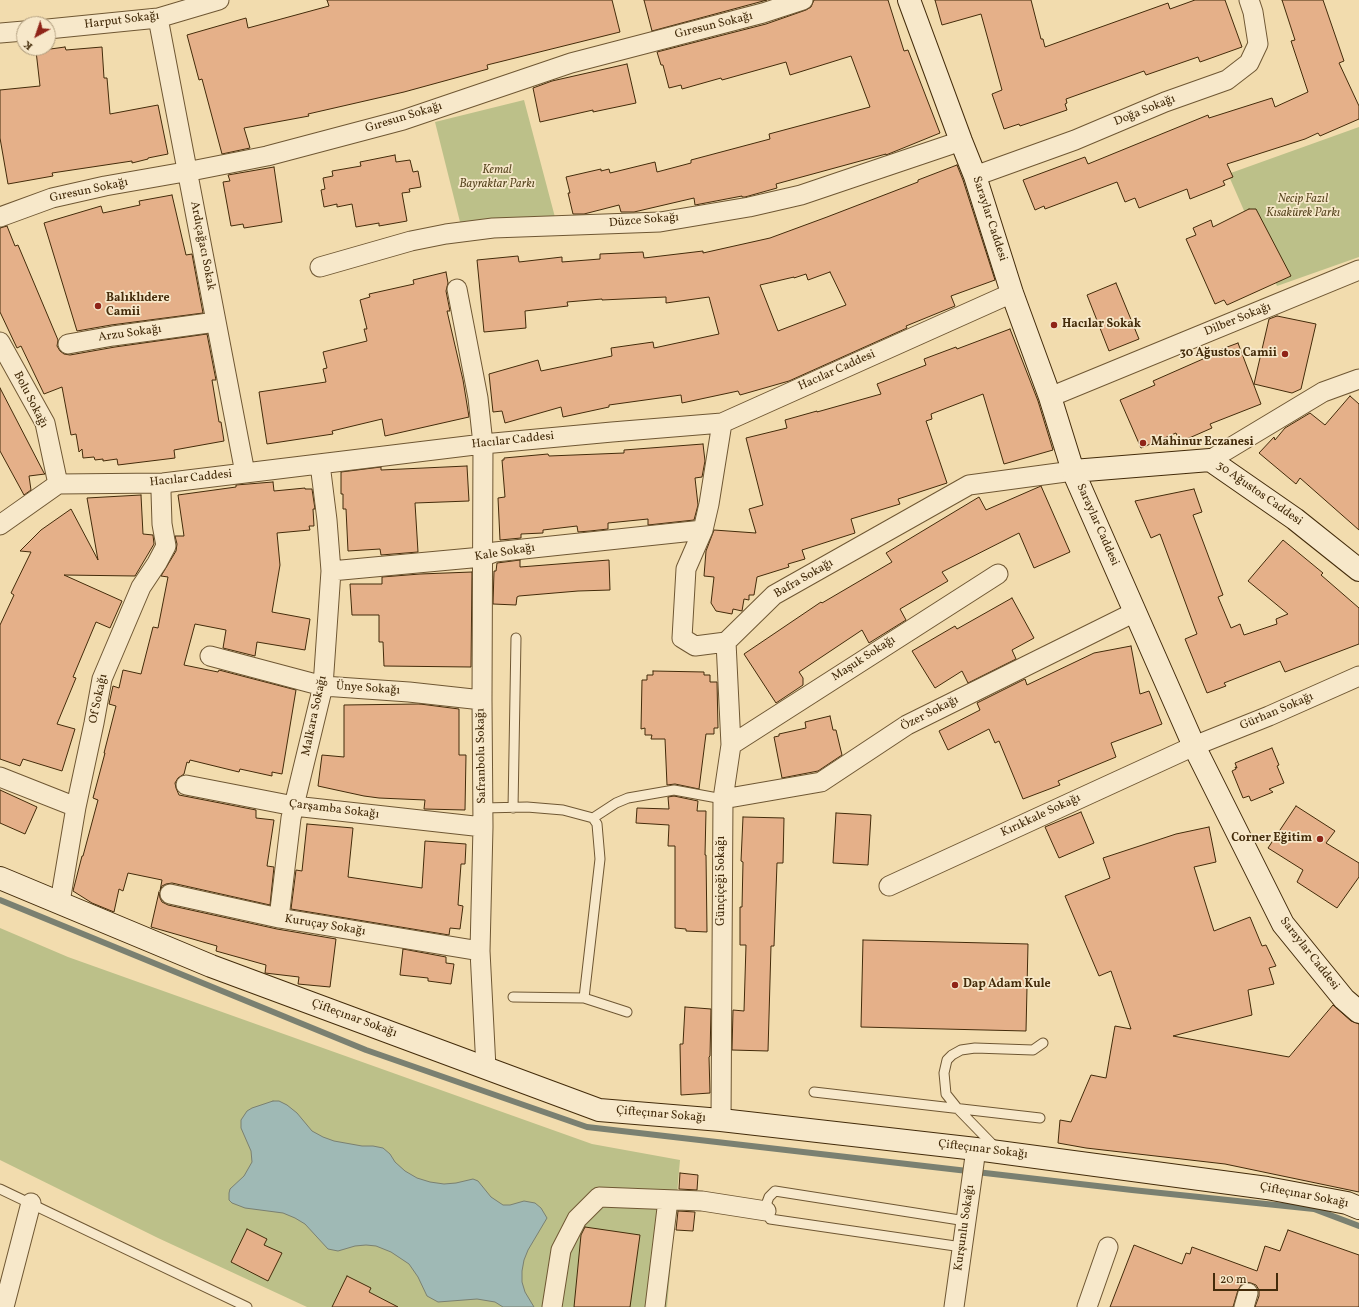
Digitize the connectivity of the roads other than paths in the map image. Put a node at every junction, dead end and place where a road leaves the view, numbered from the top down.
1 (219, 0) edge
2 (803, 0) edge
3 (909, 0) edge
4 (1249, 0) edge
5 (158, 18) junction
6 (56, 28) edge
7 (16, 32) edge
8 (0, 33) edge
9 (961, 141) junction
10 (187, 172) junction
11 (975, 176) junction
12 (0, 217) edge
13 (320, 267) dead end
14 (1359, 270) edge
15 (457, 289) dead end
16 (1012, 293) junction
17 (216, 322) junction
18 (0, 342) edge
19 (68, 344) dead end
20 (1359, 379) edge
21 (1050, 397) junction
22 (722, 423) junction
23 (483, 444) junction
24 (1210, 460) junction
25 (320, 464) junction
26 (1073, 472) junction
27 (245, 473) junction
28 (163, 483) junction
29 (58, 484) junction
30 (0, 525) edge
31 (703, 530) junction
32 (482, 557) junction
33 (1359, 570) edge
34 (332, 571) junction
35 (998, 574) dead end
36 (1135, 612) junction
37 (516, 638) dead end
38 (726, 642) junction
39 (210, 656) dead end
40 (1359, 676) edge
41 (323, 686) junction
42 (482, 700) junction
43 (731, 745) junction
44 (1194, 746) junction
45 (0, 777) edge
46 (186, 785) dead end
47 (723, 799) junction
48 (294, 806) junction
49 (76, 808) junction
50 (483, 808) junction
51 (513, 808) junction
52 (593, 818) junction
53 (483, 827) junction
54 (0, 878) edge
55 (889, 886) dead end
56 (170, 894) dead end
57 (60, 902) junction
58 (279, 918) junction
59 (480, 952) junction
60 (513, 997) dead end
61 (584, 998) junction
62 (627, 1012) dead end
63 (1359, 1012) edge
64 (1043, 1043) dead end
65 (486, 1068) junction
66 (814, 1092) dead end
67 (958, 1109) junction
68 (1040, 1118) dead end
69 (721, 1120) junction
70 (976, 1149) junction
71 (998, 1152) junction
72 (0, 1189) edge
73 (668, 1200) junction
74 (31, 1203) junction
75 (1359, 1208) edge
76 (766, 1211) junction
77 (966, 1221) junction
78 (1108, 1247) dead end
79 (962, 1248) junction
80 (4, 1307) edge
81 (247, 1307) edge
82 (552, 1307) edge
83 (654, 1307) edge
84 (954, 1307) edge
85 (1087, 1307) edge

1 - 5 street, Harput Sokağı
2 - 10 street, Gıresun Sokağı
3 - 9 street, Saraylar Caddesi
4 - 11 street, Doğa Sokağı
5 - 6 street, Harput Sokağı
5 - 10 street, Ardıçağacı Sokak
7 - 8 street
9 - 11 street, Saraylar Caddesi
9 - 13 street, Düzce Sokağı
10 - 12 street, Gıresun Sokağı
10 - 17 street, Ardıçağacı Sokak
11 - 16 street, Saraylar Caddesi
14 - 21 street, Dilber Sokağı
15 - 23 street, Safranbolu Sokağı
16 - 21 street, Saraylar Caddesi
16 - 22 street, Hacılar Caddesi
17 - 19 street, Arzu Sokağı
17 - 27 street, Ardıçağacı Sokak
18 - 29 street, Bolu Sokağı
20 - 24 street
21 - 26 street, Saraylar Caddesi
22 - 23 street, Hacılar Caddesi
22 - 31 street
23 - 25 street, Hacılar Caddesi
23 - 32 street, Safranbolu Sokağı
24 - 26 street, 30 Ağustos Caddesi
24 - 33 street, 30 Ağustos Caddesi
25 - 27 street, Hacılar Caddesi
25 - 34 street, Malkara Sokağı
26 - 36 street, Saraylar Caddesi
26 - 38 street, Bafra Sokağı
27 - 28 street, Hacılar Caddesi
28 - 29 street, Hacılar Caddesi
28 - 49 street, Of Sokağı
29 - 30 street
31 - 32 street, Kale Sokağı
31 - 38 street
32 - 34 street, Kale Sokağı
32 - 42 street, Safranbolu Sokağı
34 - 41 street, Malkara Sokağı
35 - 43 street, Maşuk Sokağı
36 - 44 street, Saraylar Caddesi
36 - 47 street, Özer Sokağı
37 - 51 lane
38 - 43 street, Günçiçeği Sokağı
39 - 41 street, Ünye Sokağı
40 - 44 street, Gürhan Sokağı
41 - 42 street, Ünye Sokağı
41 - 48 street, Malkara Sokağı
42 - 50 street, Safranbolu Sokağı
43 - 47 street, Günçiçeği Sokağı
44 - 55 street, Kırıkkale Sokağı
44 - 63 street, Saraylar Caddesi
45 - 49 street
46 - 48 street, Çarşamba Sokağı
47 - 52 lane
47 - 69 street, Günçiçeği Sokağı
48 - 53 street, Çarşamba Sokağı
48 - 58 street, Malkara Sokağı
49 - 57 street, Of Sokağı
50 - 51 lane
50 - 53 street, Safranbolu Sokağı
51 - 52 lane
52 - 61 lane
53 - 59 street, Safranbolu Sokağı
54 - 57 street, Çifteçınar Sokağı
56 - 58 street, Kuruçay Sokağı
57 - 65 street, Çifteçınar Sokağı
58 - 59 street, Kuruçay Sokağı
59 - 65 street, Safranbolu Sokağı
60 - 61 lane
61 - 62 lane
64 - 67 lane
65 - 69 street, Çifteçınar Sokağı
66 - 67 lane
67 - 68 lane
67 - 71 lane
69 - 70 street, Çifteçınar Sokağı
70 - 71 street, Çifteçınar Sokağı
70 - 77 street, Kurşunlu Sokağı
71 - 75 street, Çifteçınar Sokağı
72 - 74 lane
73 - 76 street
73 - 82 street
73 - 83 street
74 - 80 street
74 - 81 lane
76 - 77 lane
76 - 79 lane
77 - 79 street, Kurşunlu Sokağı
78 - 85 street
79 - 84 street, Kurşunlu Sokağı

